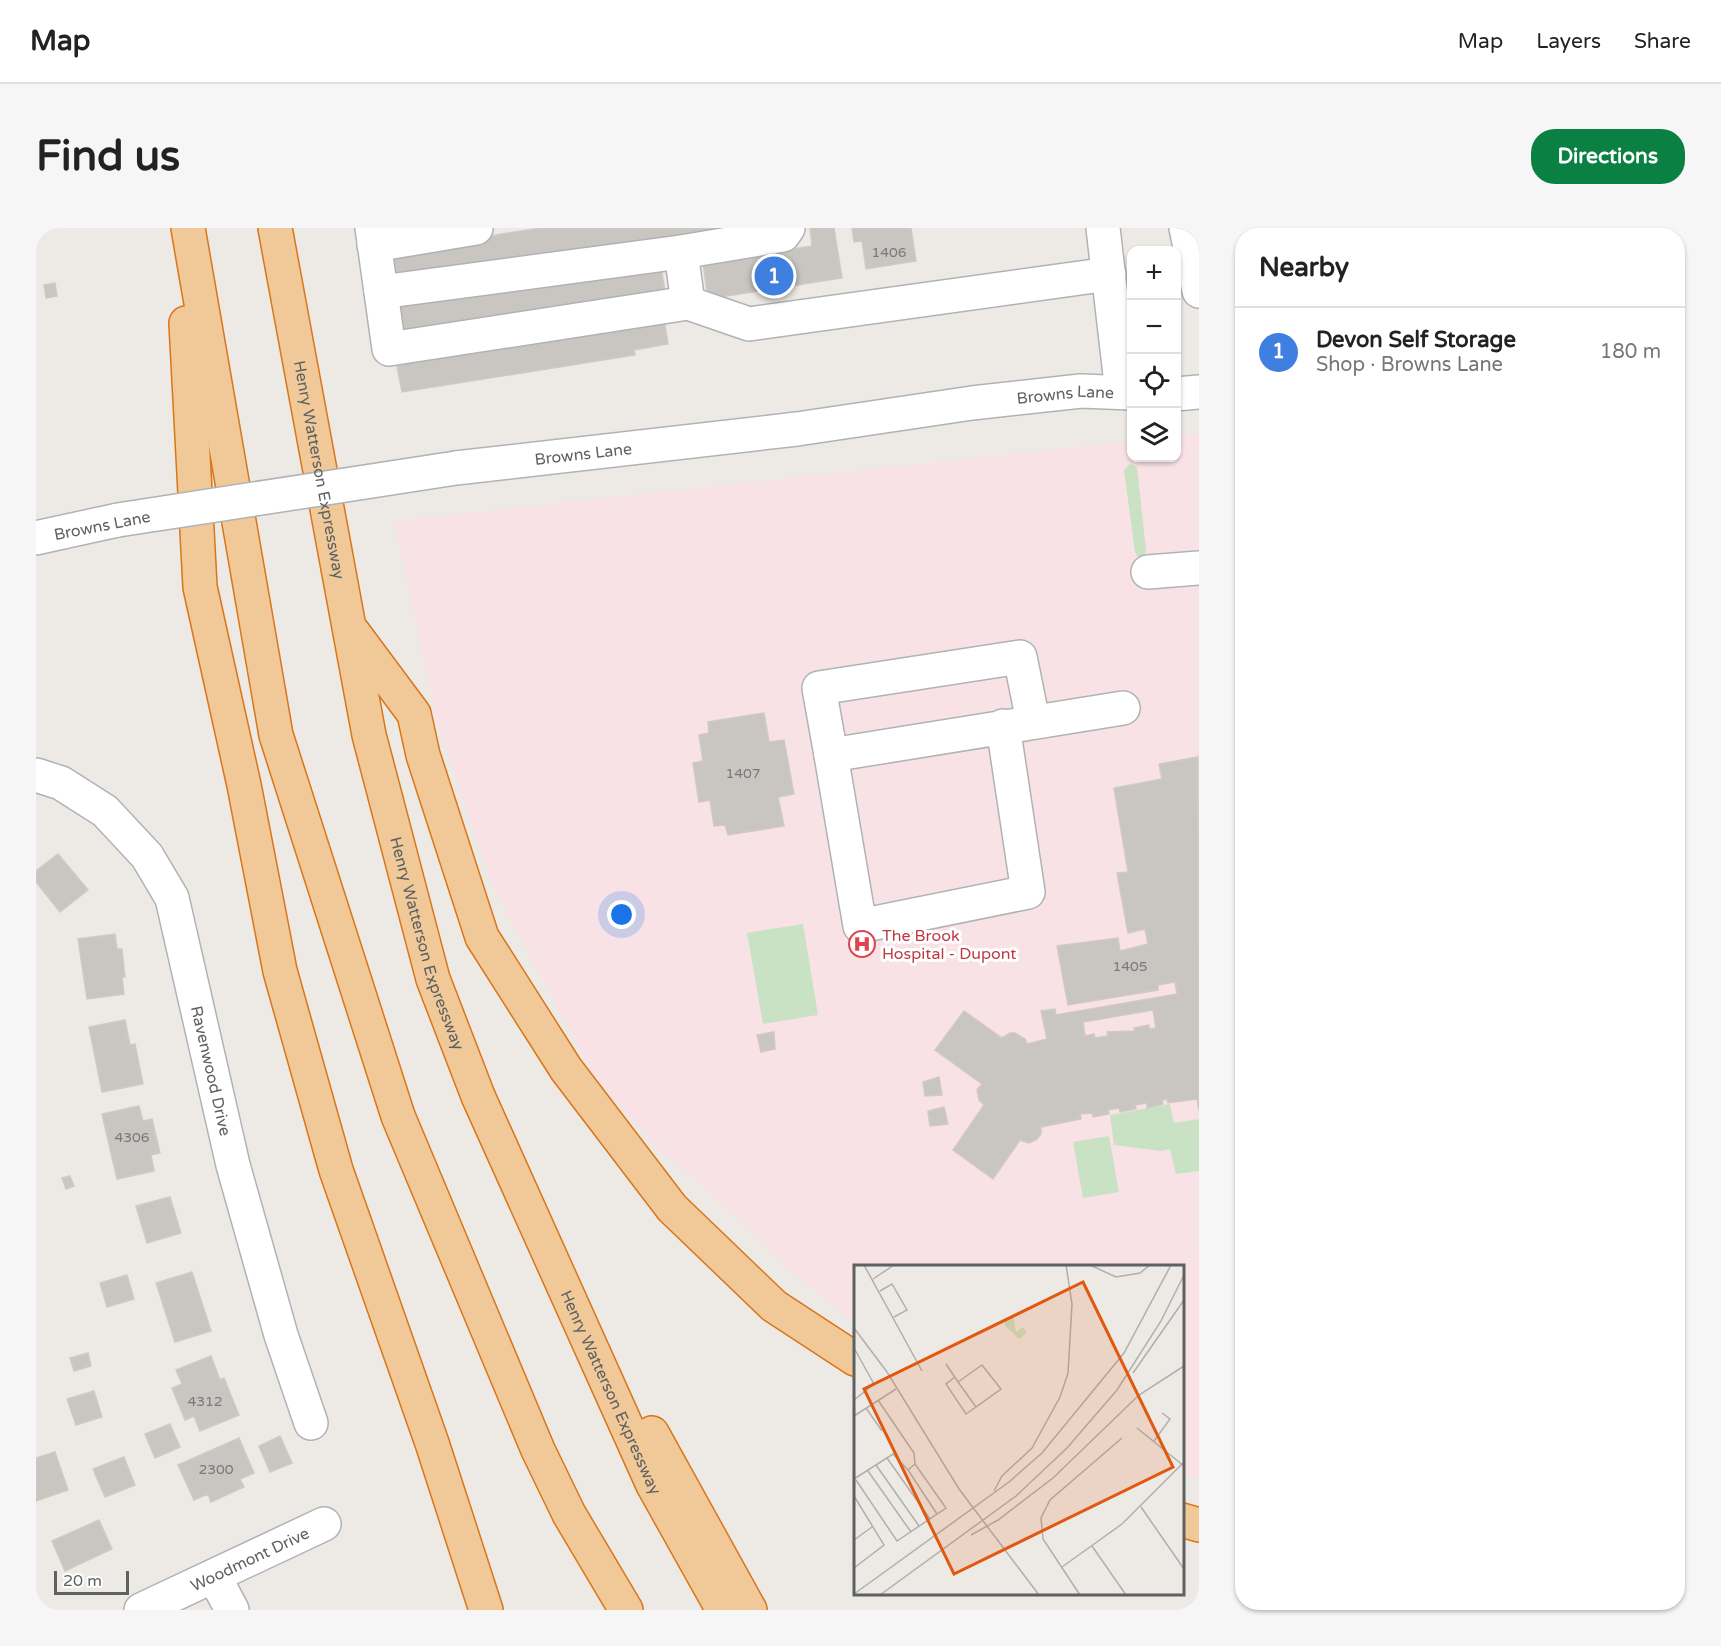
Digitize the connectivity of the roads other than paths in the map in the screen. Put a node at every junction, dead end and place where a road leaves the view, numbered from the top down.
1 (181, 228) edge
2 (188, 228) edge
3 (275, 228) edge
4 (476, 228) edge
5 (788, 228) edge
6 (1103, 228) edge
7 (1186, 228) edge
8 (373, 237) edge
9 (681, 252) junction
10 (1109, 274) junction
11 (1199, 291) edge
12 (381, 292) junction
13 (688, 303) junction
14 (1127, 392) edge
15 (1199, 392) edge
16 (1181, 394) edge
17 (36, 538) edge
18 (1199, 568) edge
19 (1148, 572) dead end
20 (349, 626) junction
21 (1123, 708) dead end
22 (1018, 724) junction
23 (831, 755) junction
24 (36, 775) edge
25 (478, 1096) junction
26 (854, 1358) edge
27 (310, 1423) dead end
28 (569, 1514) junction
29 (1184, 1521) edge
30 (324, 1524) dead end
31 (1199, 1525) edge
32 (214, 1576) junction
33 (141, 1610) edge
34 (232, 1610) edge
35 (486, 1610) edge
36 (605, 1610) edge
37 (626, 1610) edge
38 (723, 1610) edge
39 (750, 1610) edge

1 - 35 highway
2 - 28 highway
3 - 20 highway, Henry Watterson Expressway
4 - 8 street
5 - 9 street
6 - 10 street
7 - 11 street
8 - 12 street
9 - 12 street
9 - 13 street
10 - 13 street
10 - 14 street
12 - 13 street
14 - 17 street, Browns Lane, bridge
15 - 16 street
18 - 19 street
20 - 25 highway, Henry Watterson Expressway
20 - 26 highway
21 - 22 street
22 - 23 street
22 - 23 street
22 - 23 street
24 - 27 street, Ravenwood Drive
25 - 38 highway, Henry Watterson Expressway
25 - 39 highway
28 - 36 highway
28 - 37 highway
29 - 31 highway
30 - 32 street, Woodmont Drive
32 - 33 street, Woodmont Drive
32 - 34 street

